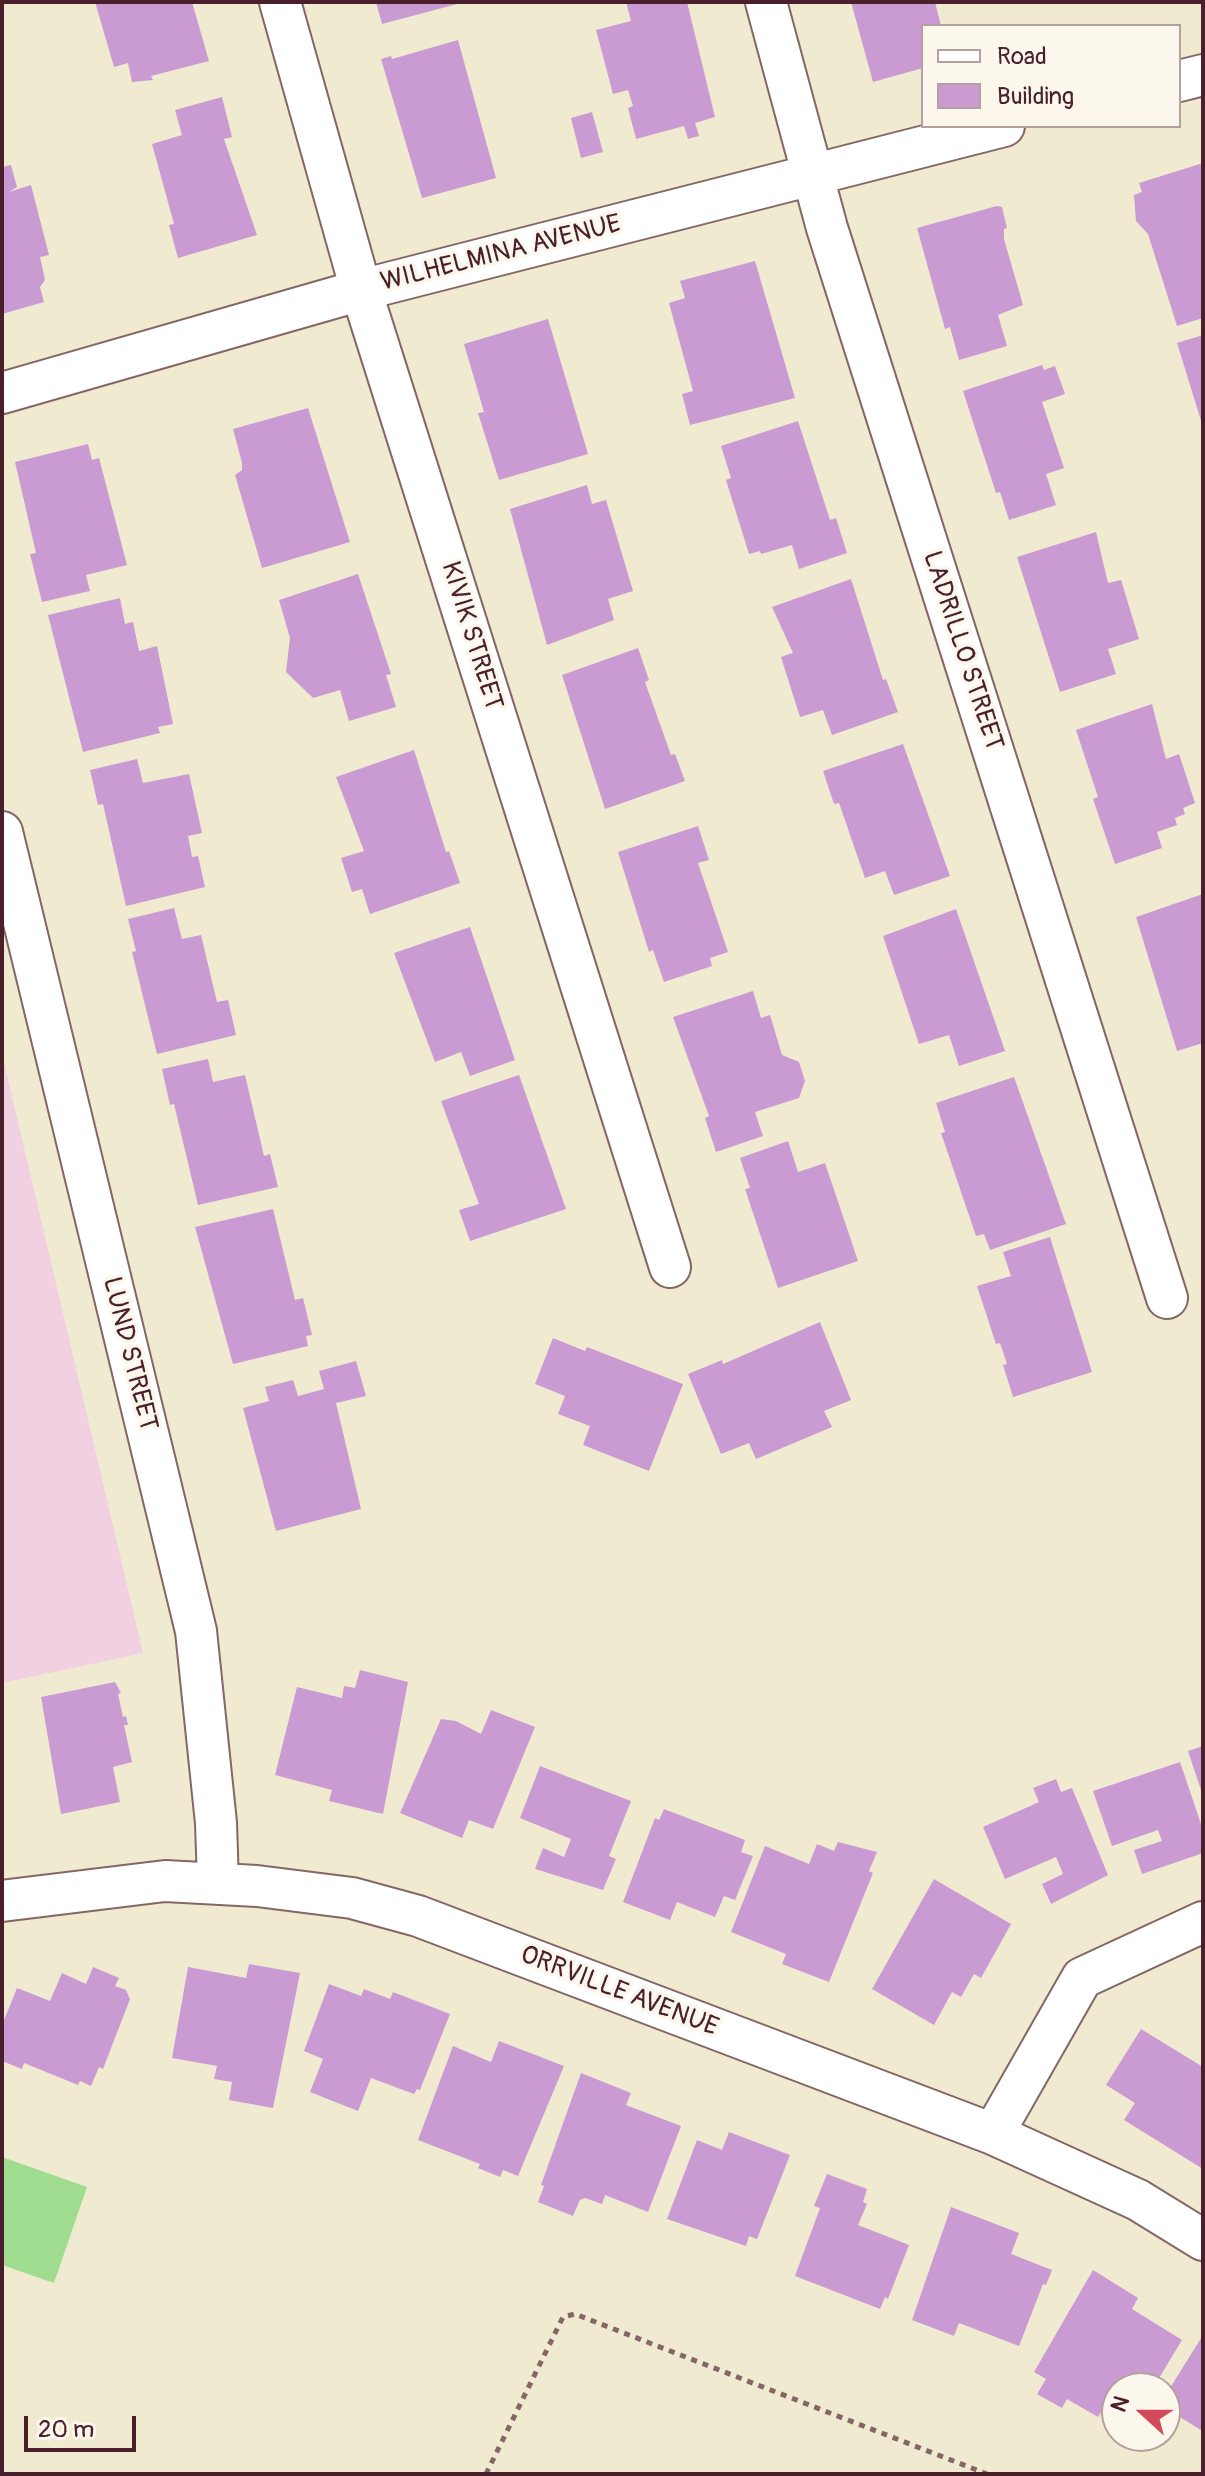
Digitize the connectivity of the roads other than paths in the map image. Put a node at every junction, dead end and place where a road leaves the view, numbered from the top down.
1 (280, 2) edge
2 (766, 2) edge
3 (1203, 75) edge
4 (1181, 80) edge
5 (996, 128) edge
6 (812, 175) junction
7 (361, 290) junction
8 (2, 393) edge
9 (2, 832) edge
10 (670, 1267) dead end
11 (1167, 1298) dead end
12 (218, 1883) junction
13 (2, 1901) edge
14 (1203, 1922) edge
15 (993, 2134) junction
16 (1203, 2240) edge

1 - 7 street, KIVIK STREET
2 - 6 street, LADRILLO STREET
3 - 4 street
5 - 6 street, WILHELMINA AVENUE
6 - 7 street, WILHELMINA AVENUE
6 - 11 street, LADRILLO STREET
7 - 8 street, WILHELMINA AVENUE
7 - 10 street, KIVIK STREET
9 - 12 street, LUND STREET
12 - 13 street, ORRVILLE AVENUE
12 - 15 street, ORRVILLE AVENUE
14 - 15 street
15 - 16 street, ORRVILLE AVENUE

